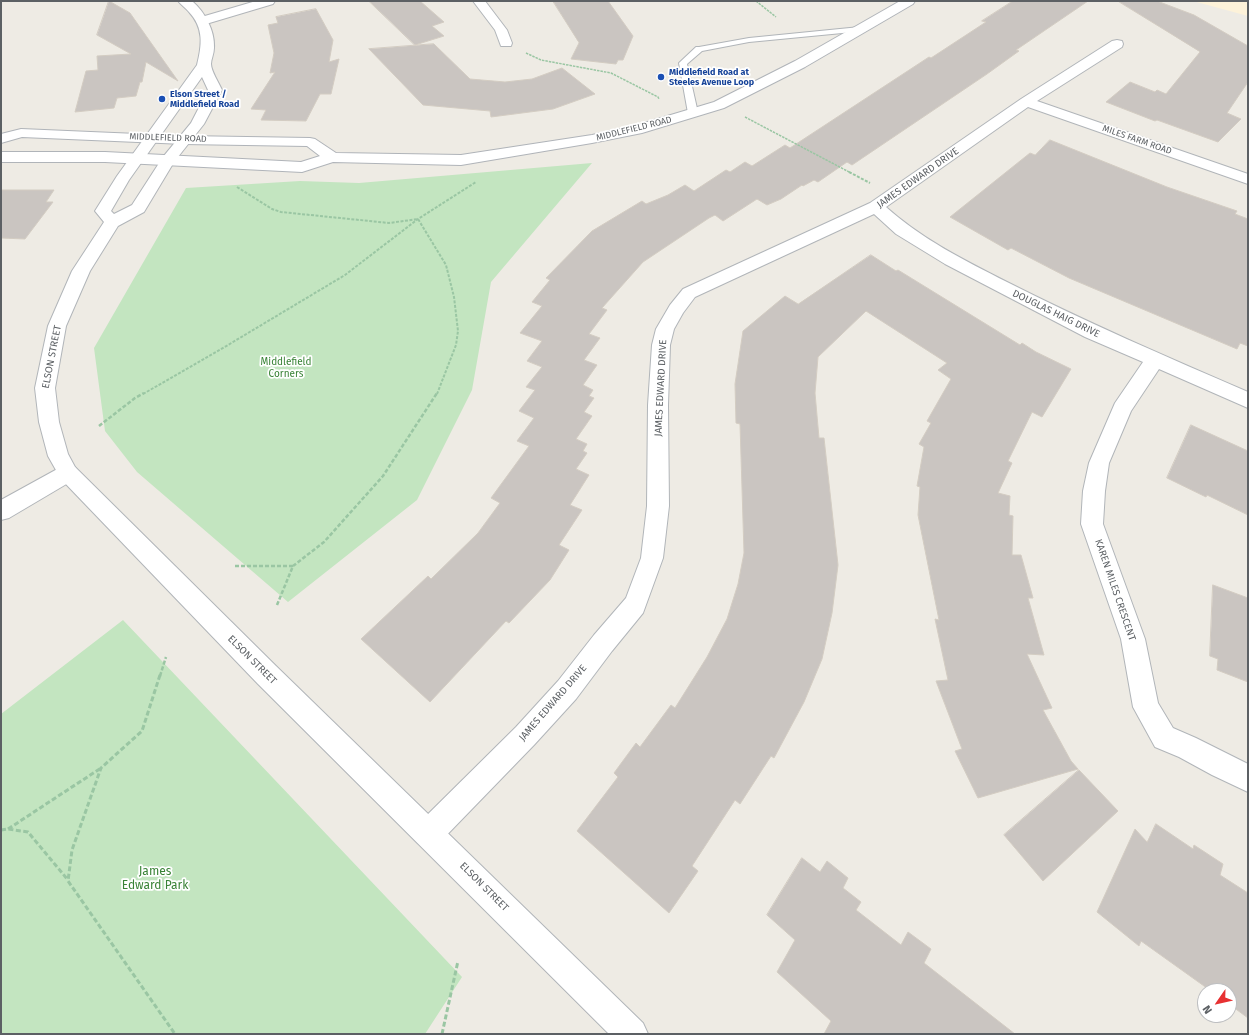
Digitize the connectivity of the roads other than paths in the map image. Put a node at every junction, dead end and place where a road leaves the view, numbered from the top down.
1 (184, 1) edge
2 (269, 1) edge
3 (479, 1) edge
4 (908, 1) edge
5 (202, 21) junction
6 (860, 29) junction
7 (506, 43) road end
8 (1117, 44) dead end
9 (204, 65) junction
10 (1026, 102) junction
11 (693, 113) junction
12 (152, 138) junction
13 (1, 139) edge
14 (184, 140) junction
15 (1, 156) edge
16 (332, 157) junction
17 (137, 159) junction
18 (168, 160) junction
19 (1248, 179) edge
20 (876, 207) junction
21 (112, 222) junction
22 (1155, 360) junction
23 (1248, 400) edge
24 (68, 473) junction
25 (1, 511) edge
26 (1248, 778) edge
27 (429, 833) junction
28 (632, 1034) edge

1 - 5 street
2 - 5 street
3 - 7 street
4 - 6 street, MIDDLEFIELD ROAD
5 - 9 street
6 - 11 street, MIDDLEFIELD ROAD
6 - 11 lane
8 - 10 street, JAMES EDWARD DRIVE
9 - 12 street
9 - 14 street, ELSON STREET
10 - 19 street, MILES FARM ROAD
10 - 20 street, JAMES EDWARD DRIVE
11 - 16 street, MIDDLEFIELD ROAD
12 - 13 street, MIDDLEFIELD ROAD
12 - 14 street, MIDDLEFIELD ROAD
12 - 17 street
14 - 16 street, MIDDLEFIELD ROAD
14 - 18 street, ELSON STREET
15 - 17 street, MIDDLEFIELD ROAD
16 - 18 street, MIDDLEFIELD ROAD
17 - 18 street, MIDDLEFIELD ROAD
17 - 21 street
18 - 21 street, ELSON STREET
20 - 22 street, DOUGLAS HAIG DRIVE
20 - 27 street, JAMES EDWARD DRIVE
21 - 24 street, ELSON STREET
22 - 23 street, DOUGLAS HAIG DRIVE
22 - 26 street, KAREN MILES CRESCENT
24 - 25 street
24 - 27 street, ELSON STREET
27 - 28 street, ELSON STREET

